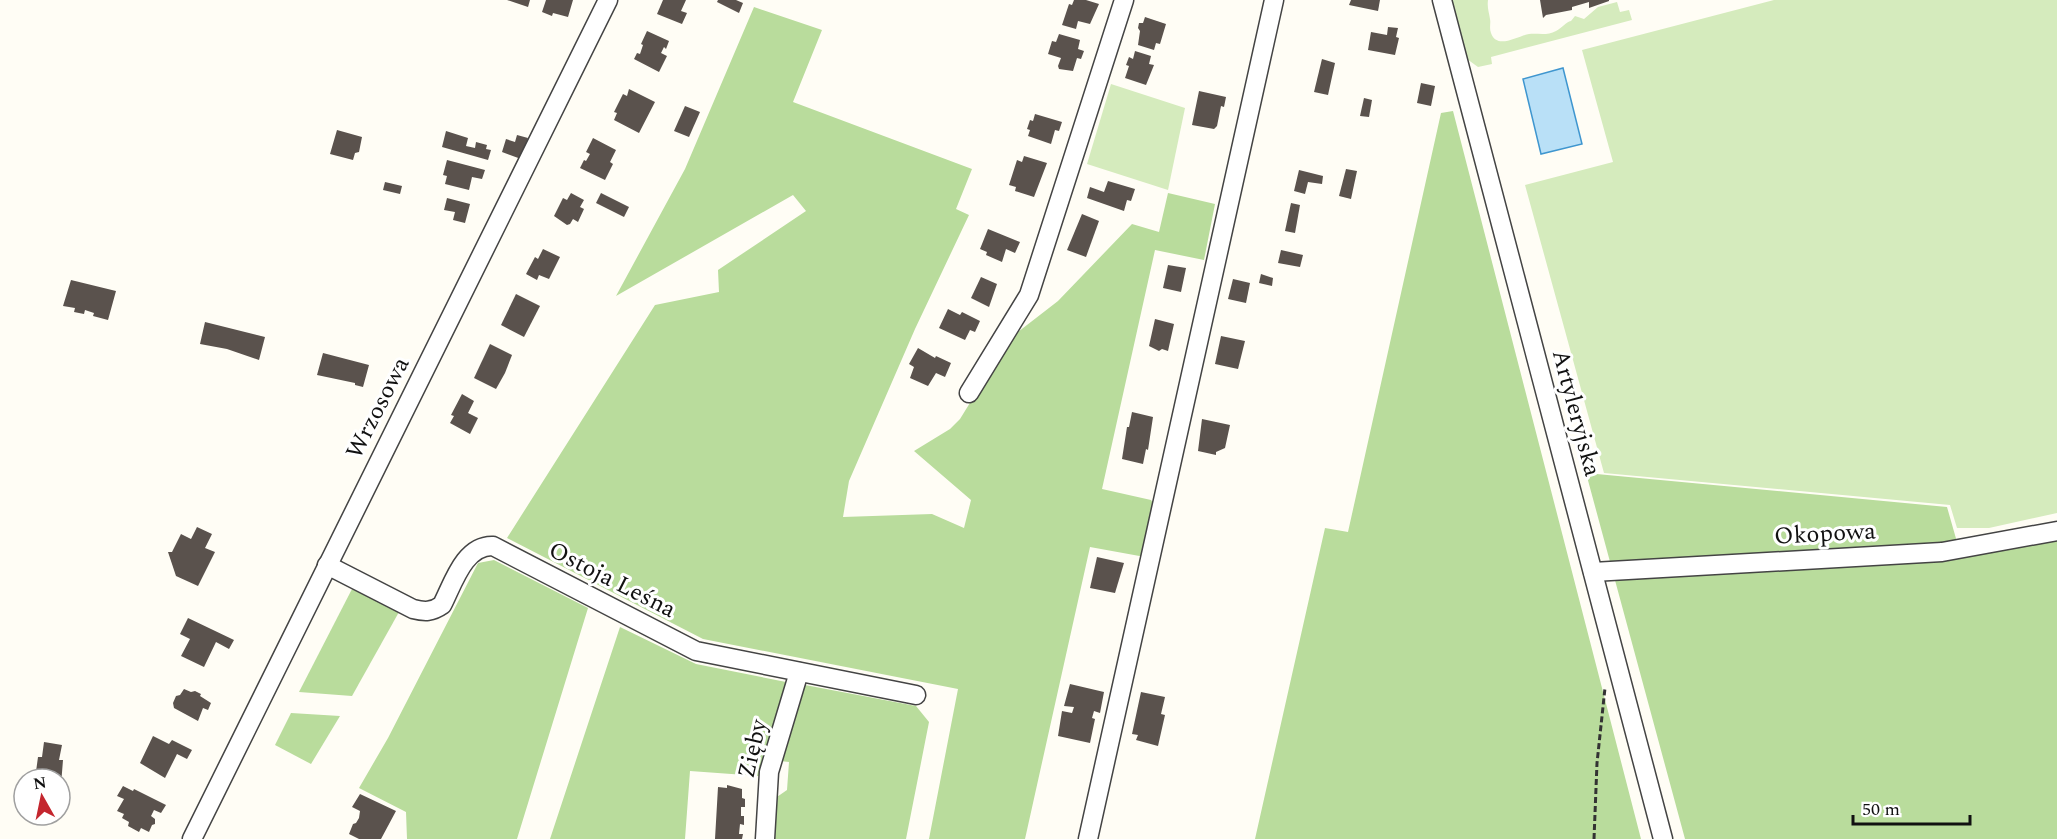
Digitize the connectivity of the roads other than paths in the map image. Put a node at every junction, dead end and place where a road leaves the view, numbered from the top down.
1 (608, 0) edge
2 (1124, 0) edge
3 (1274, 0) edge
4 (1442, 0) edge
5 (969, 393) dead end
6 (2057, 531) edge
7 (327, 564) junction
8 (1593, 572) junction
9 (799, 672) junction
10 (916, 695) dead end
11 (192, 839) edge
12 (765, 839) edge
13 (1088, 839) edge
14 (1664, 839) edge

1 - 7 street, Wrzosowa
2 - 5 street
3 - 13 street
4 - 8 street, Artyleryjska
6 - 8 street, Okopowa
7 - 9 street, Ostoja Leśna
7 - 11 street, Wrzosowa
8 - 14 street, Artyleryjska
9 - 10 street, Ostoja Leśna
9 - 12 street, Zięby

